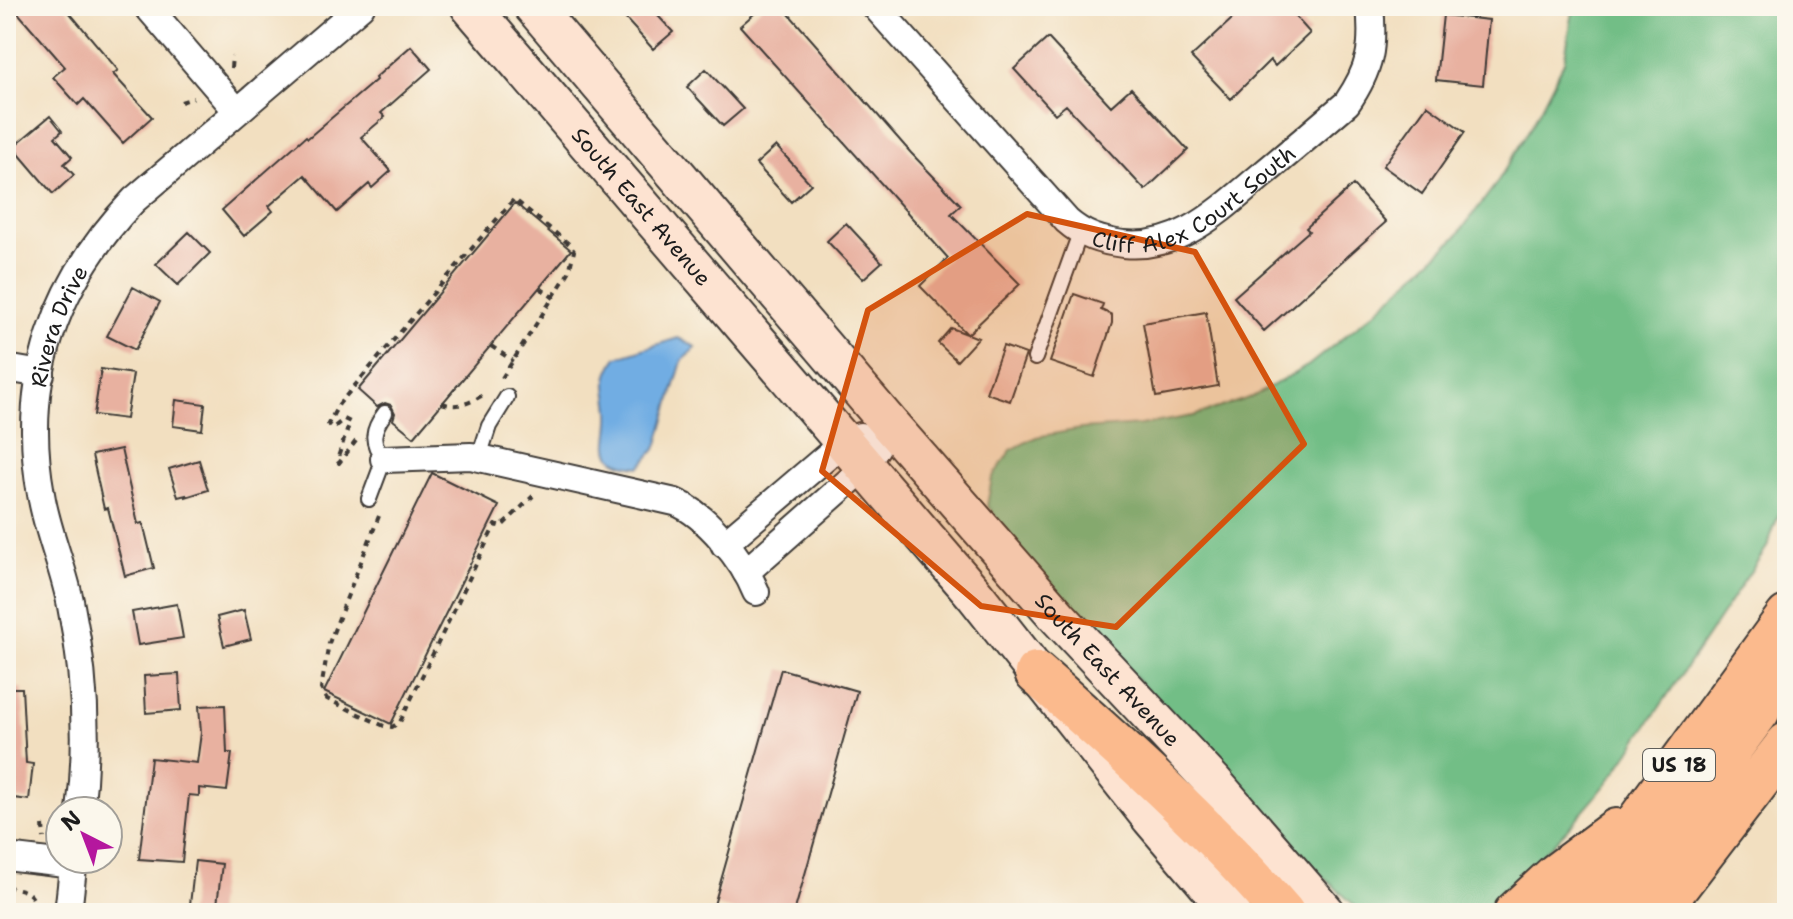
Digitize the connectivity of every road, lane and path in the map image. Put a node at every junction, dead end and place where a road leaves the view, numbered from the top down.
1 (147, 6) edge
2 (361, 6) edge
3 (470, 6) edge
4 (533, 6) edge
5 (875, 6) edge
6 (1370, 6) edge
7 (237, 111) junction
8 (1080, 233) junction
9 (540, 288) dead end
10 (554, 298) junction
11 (491, 346) dead end
12 (1035, 358) dead end
13 (513, 361) junction
14 (6, 368) edge
15 (41, 374) junction
16 (507, 397) dead end
17 (442, 403) dead end
18 (385, 413) dead end
19 (890, 425) junction
20 (855, 454) junction
21 (379, 456) junction
22 (479, 457) junction
23 (554, 473) junction
24 (369, 499) dead end
25 (724, 544) junction
26 (1787, 617) edge
27 (1787, 654) edge
28 (1036, 673) junction
29 (1787, 744) edge
30 (82, 795) edge
31 (1650, 806) junction
32 (6, 857) edge
33 (44, 860) edge
34 (72, 875) edge
35 (6, 887) edge
36 (36, 913) edge
37 (68, 913) edge
38 (1232, 913) edge
39 (1283, 913) edge
40 (1326, 913) edge
41 (1515, 913) edge
42 (1571, 913) edge
43 (1607, 913) edge
44 (1657, 913) edge

1 - 7 street
2 - 7 street, Rivera Drive
3 - 20 main road, South East Avenue
4 - 19 main road, South East Avenue
5 - 8 street, Cliff Alex Court South
6 - 8 street, Cliff Alex Court South
7 - 15 street, Rivera Drive
8 - 12 lane
9 - 10 path
10 - 13 path
10 - 21 path
11 - 13 path
13 - 17 path
14 - 15 street
15 - 30 street, Rivera Drive
16 - 22 lane
18 - 21 lane
19 - 20 street
19 - 40 main road, South East Avenue
20 - 25 street
20 - 25 street
20 - 28 main road, South East Avenue
21 - 22 street
21 - 23 path
21 - 24 lane
22 - 23 street
23 - 25 street
26 - 31 main road, US 18
27 - 43 main road
28 - 38 main road, South East Avenue
28 - 39 main road
29 - 44 main road
31 - 41 main road
31 - 42 main road, US 18
32 - 33 street
34 - 37 street
35 - 36 path

